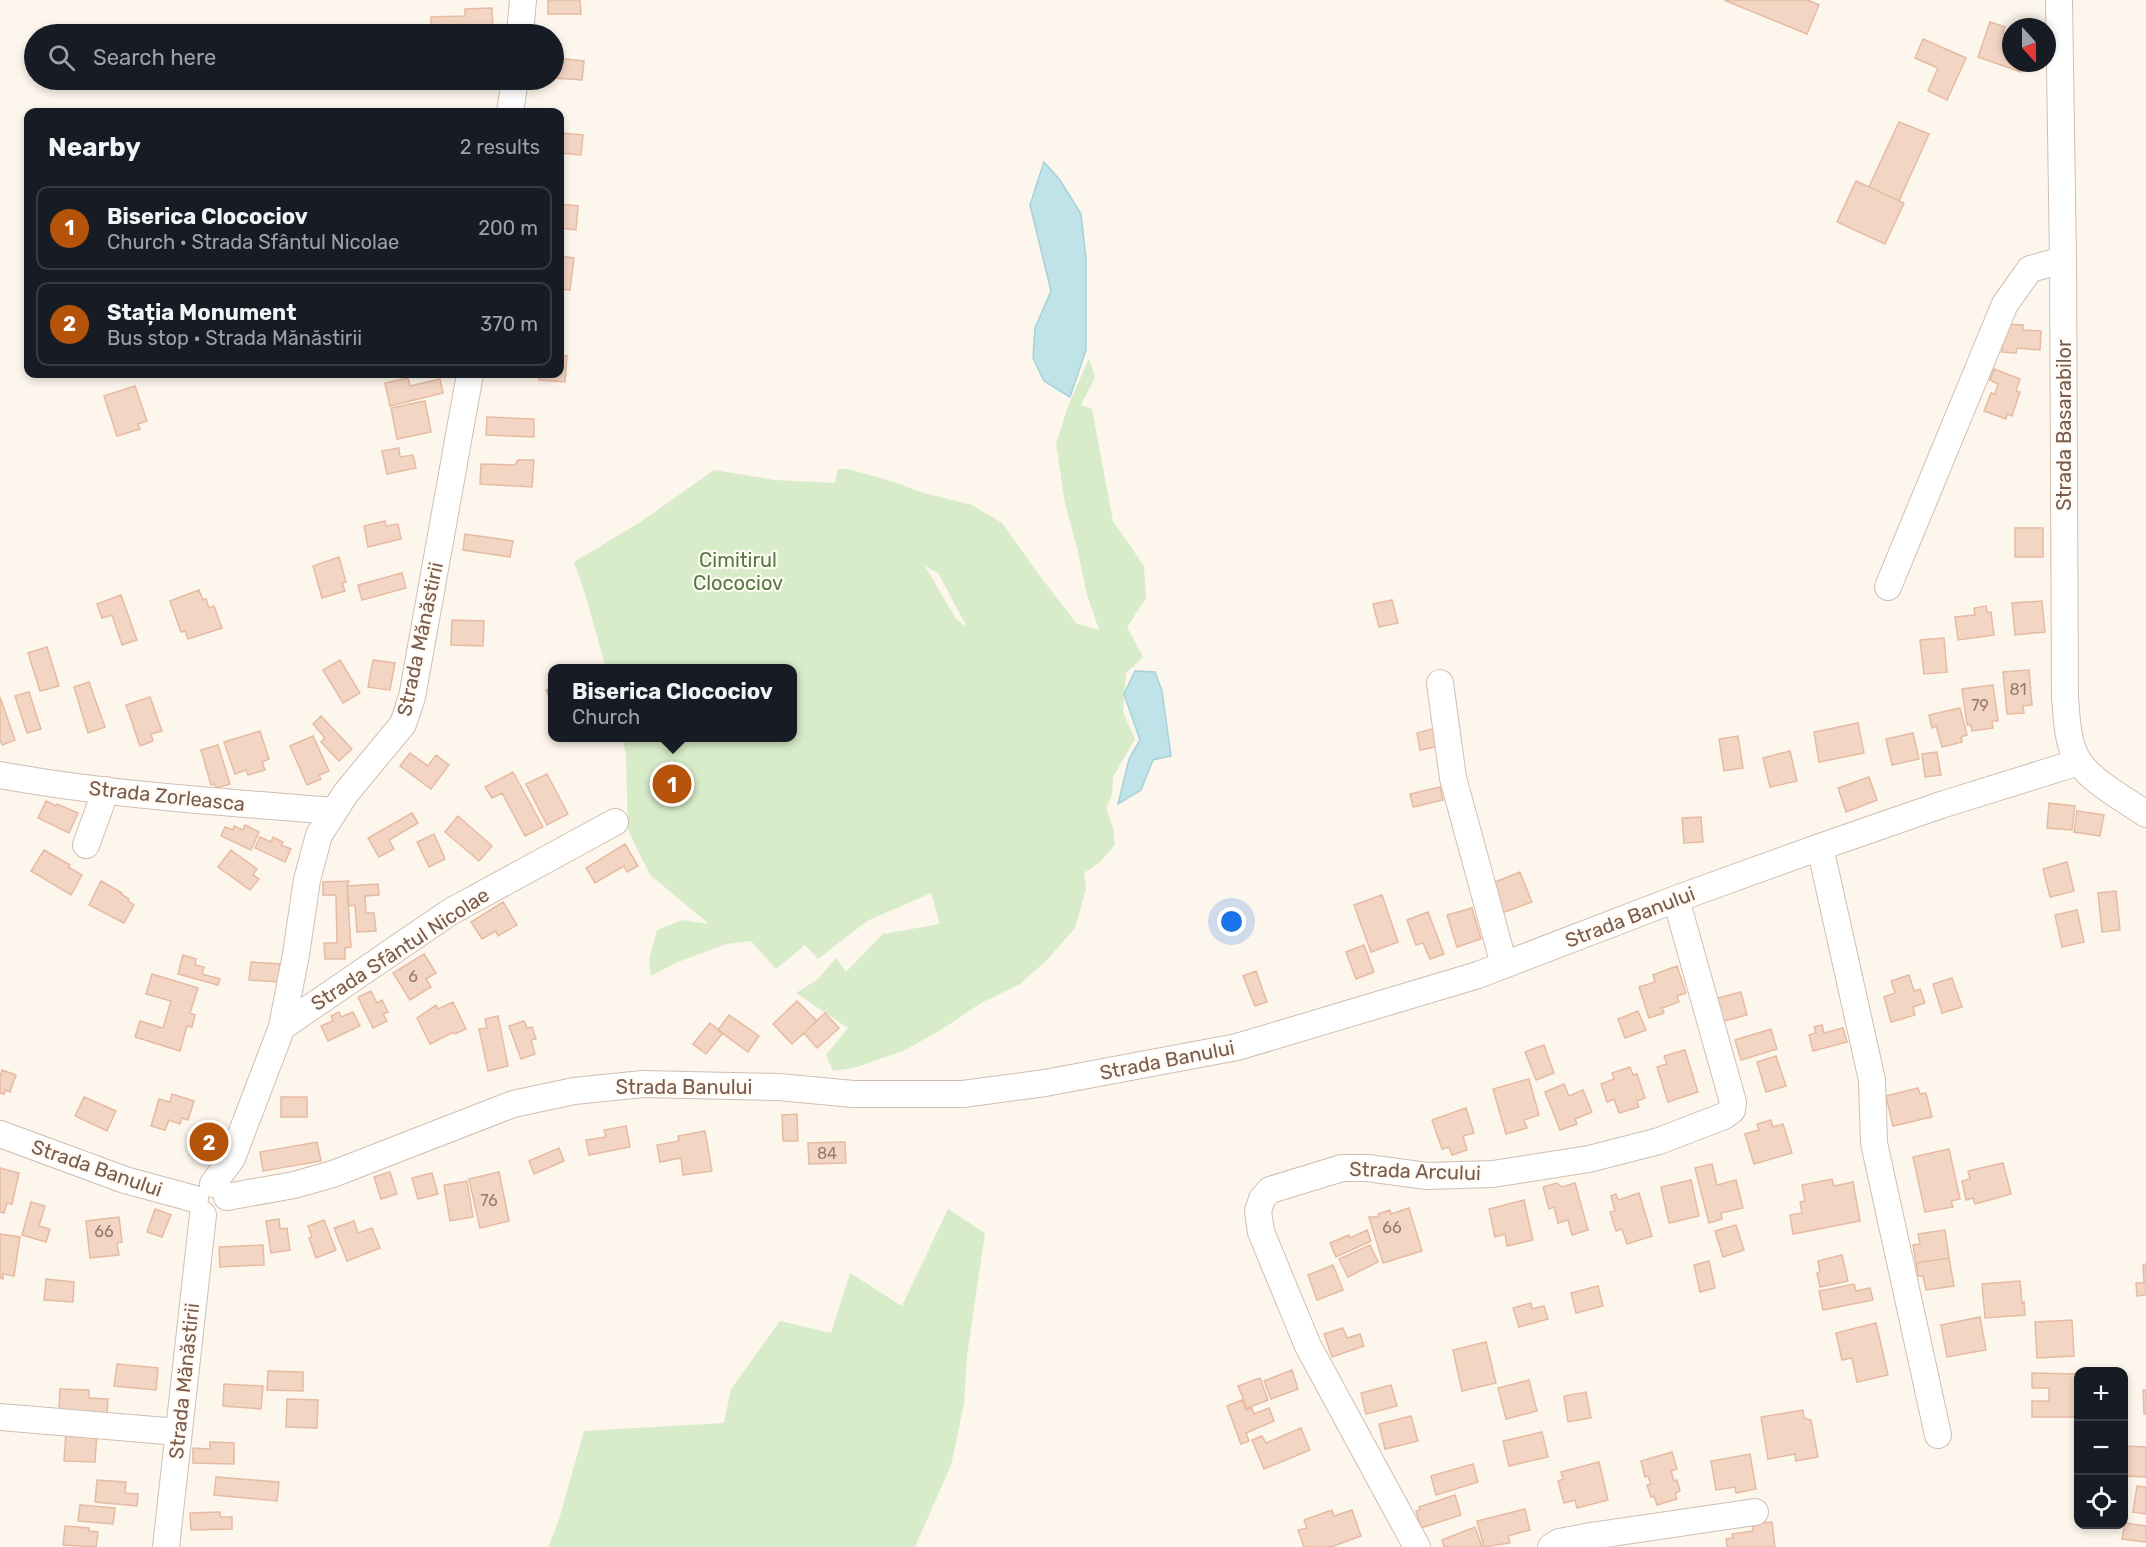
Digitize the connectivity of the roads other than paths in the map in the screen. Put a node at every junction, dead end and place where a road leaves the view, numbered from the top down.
1 (523, 0) edge
2 (2059, 0) edge
3 (521, 24) edge
4 (513, 90) edge
5 (511, 108) edge
6 (2063, 260) junction
7 (469, 378) edge
8 (1888, 587) dead end
9 (1440, 683) dead end
10 (2079, 762) junction
11 (0, 775) edge
12 (106, 790) junction
13 (334, 811) junction
14 (2146, 813) edge
15 (615, 822) dead end
16 (86, 845) dead end
17 (1820, 847) junction
18 (1676, 898) junction
19 (1504, 965) junction
20 (282, 1027) junction
21 (0, 1134) edge
22 (209, 1199) junction
23 (0, 1417) edge
24 (178, 1432) junction
25 (1938, 1435) dead end
26 (1755, 1512) dead end
27 (166, 1547) edge
28 (1417, 1547) edge
29 (1551, 1547) edge

1 - 3 street
2 - 6 street, Strada Basarabilor
4 - 5 street
6 - 8 street
6 - 10 street, Strada Basarabilor
7 - 13 street, Strada Mănăstirii
9 - 19 street
10 - 14 street, Strada Basarabilor
10 - 17 street, Strada Banului
11 - 12 street, Strada Zorleasca
12 - 13 street, Strada Zorleasca
12 - 16 street
13 - 20 street, Strada Mănăstirii
15 - 20 street, Strada Sfântul Nicolae
17 - 18 street, Strada Banului
17 - 25 street
18 - 19 street, Strada Banului
18 - 28 street, Strada Arcului
19 - 22 street, Strada Banului
20 - 22 street, Strada Mănăstirii
21 - 22 street, Strada Banului
22 - 24 street, Strada Mănăstirii
23 - 24 street
24 - 27 street, Strada Mănăstirii
26 - 29 street

